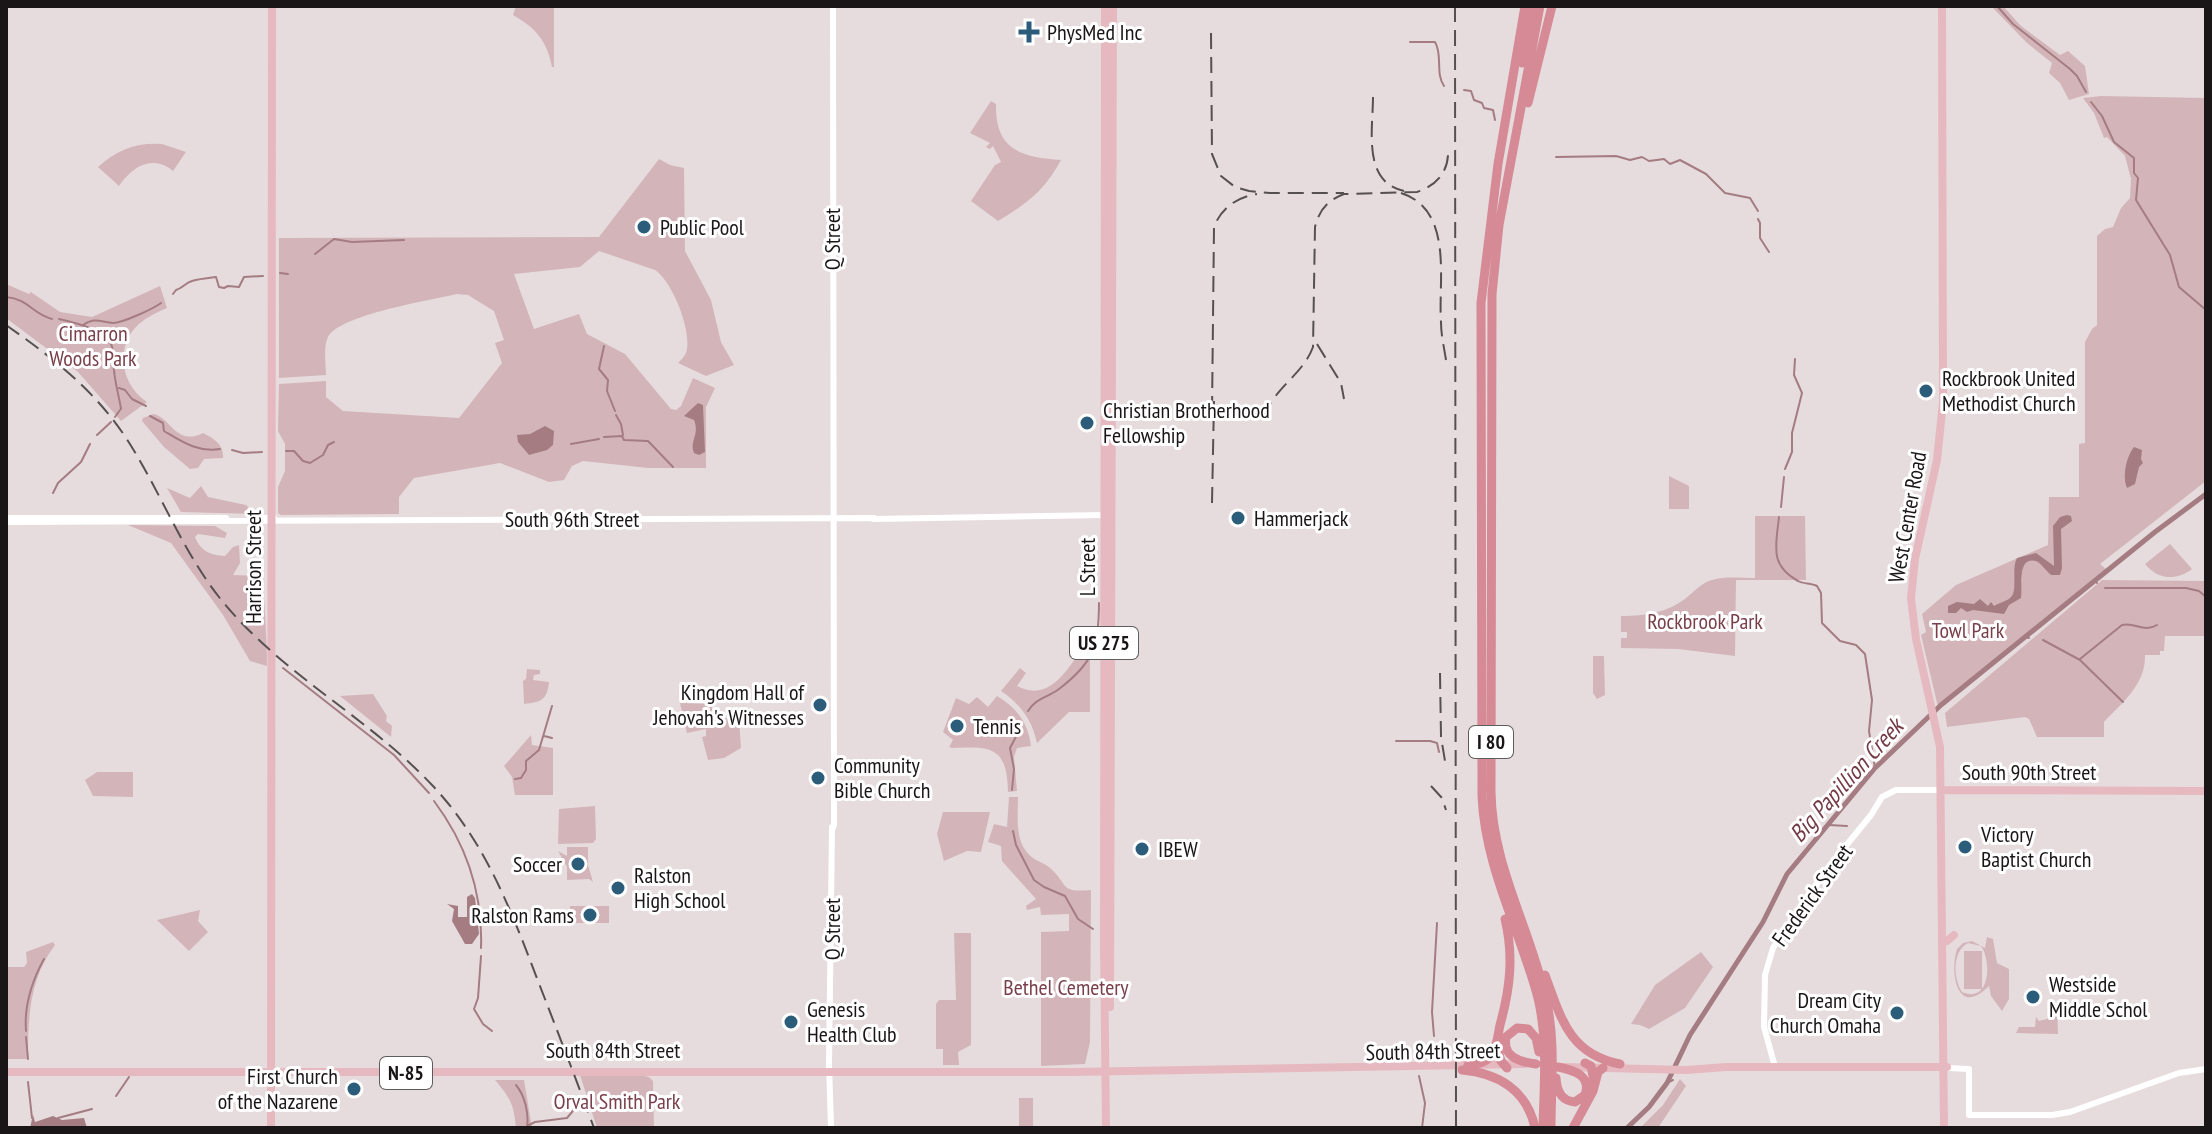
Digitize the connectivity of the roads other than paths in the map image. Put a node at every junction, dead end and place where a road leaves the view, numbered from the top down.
1 (274, 6) edge
2 (833, 6) edge
3 (1105, 6) edge
4 (1113, 6) edge
5 (1530, 6) edge
6 (1541, 6) edge
7 (1552, 6) edge
8 (1944, 6) edge
9 (1529, 44) junction
10 (1510, 164) junction
11 (1493, 203) junction
12 (1107, 513) junction
13 (832, 519) junction
14 (6, 520) edge
15 (273, 520) junction
16 (1944, 790) junction
17 (2206, 791) edge
18 (1867, 820) joint
19 (1498, 854) junction
20 (1496, 877) junction
21 (1497, 1037) junction
22 (1620, 1064) junction
23 (1505, 1066) junction
24 (1548, 1066) junction
25 (1588, 1066) junction
26 (1465, 1067) junction
27 (1661, 1067) junction
28 (1775, 1067) junction
29 (1874, 1067) junction
30 (1945, 1067) junction
31 (1603, 1068) junction
32 (367, 1069) junction
33 (1108, 1069) junction
34 (1928, 1069) junction
35 (2206, 1069) edge
36 (6, 1070) edge
37 (541, 1070) junction
38 (831, 1070) junction
39 (273, 1071) junction
40 (341, 1073) junction
41 (1944, 1081) junction
42 (1591, 1096) junction
43 (831, 1127) edge
44 (273, 1128) edge
45 (1109, 1128) edge
46 (1540, 1128) edge
47 (1551, 1128) edge
48 (1573, 1128) edge
49 (1946, 1128) edge

1 - 15 main road, Harrison Street
2 - 13 main road, Q Street
3 - 12 main road, L Street / US 275
4 - 12 main road, L Street / US 275
5 - 9 highway, I 80
5 - 11 highway
6 - 9 highway, I 80
7 - 10 highway
8 - 16 main road, West Center Road
9 - 10 highway, I 80
9 - 11 highway, I 80
10 - 19 highway, I 80
11 - 20 highway, I 80
12 - 13 main road, South 96th Street
12 - 33 main road, L Street / US 275
13 - 15 main road, South 96th Street
13 - 38 main road, Q Street
14 - 15 main road, South 96th Street
15 - 39 main road, Harrison Street
16 - 17 main road, South 90th Street
16 - 18 main road, South 90th Street
16 - 30 main road, West Center Road
16 - 30 main road, West Center Road
18 - 28 main road, Frederick Street
19 - 22 highway
19 - 24 highway, I 80
20 - 21 highway
20 - 24 highway, I 80
21 - 23 highway
21 - 26 highway
22 - 25 main road, South 84th Street
22 - 27 main road, South 84th Street
23 - 24 main road, South 84th Street
23 - 26 main road, South 84th Street
24 - 25 main road, South 84th Street
24 - 46 highway, I 80
24 - 47 highway, I 80
25 - 31 main road, South 84th Street
25 - 42 highway
26 - 33 main road, South 84th Street
26 - 46 highway
27 - 28 main road, South 84th Street
27 - 31 main road, South 84th Street
28 - 29 main road, South 84th Street
29 - 30 main road, South 84th Street
29 - 34 main road, South 84th Street
30 - 34 main road, South 84th Street
30 - 35 main road, South 84th Street
30 - 41 main road, West Center Road
30 - 49 main road, West Center Road
31 - 42 highway
32 - 37 main road, South 84th Street / N-85
32 - 39 main road, South 84th Street / N-85
32 - 40 main road
33 - 38 main road, South 84th Street / N-85
33 - 45 main road, L Street / US 275
34 - 41 main road
36 - 39 main road, South 84th Street / N-85
37 - 38 main road, South 84th Street / N-85
37 - 40 main road, South 84th Street / N-85
38 - 43 main road, Q Street
39 - 40 main road, South 84th Street / N-85
39 - 44 main road, Harrison Street
41 - 49 main road, West Center Road
42 - 48 highway

